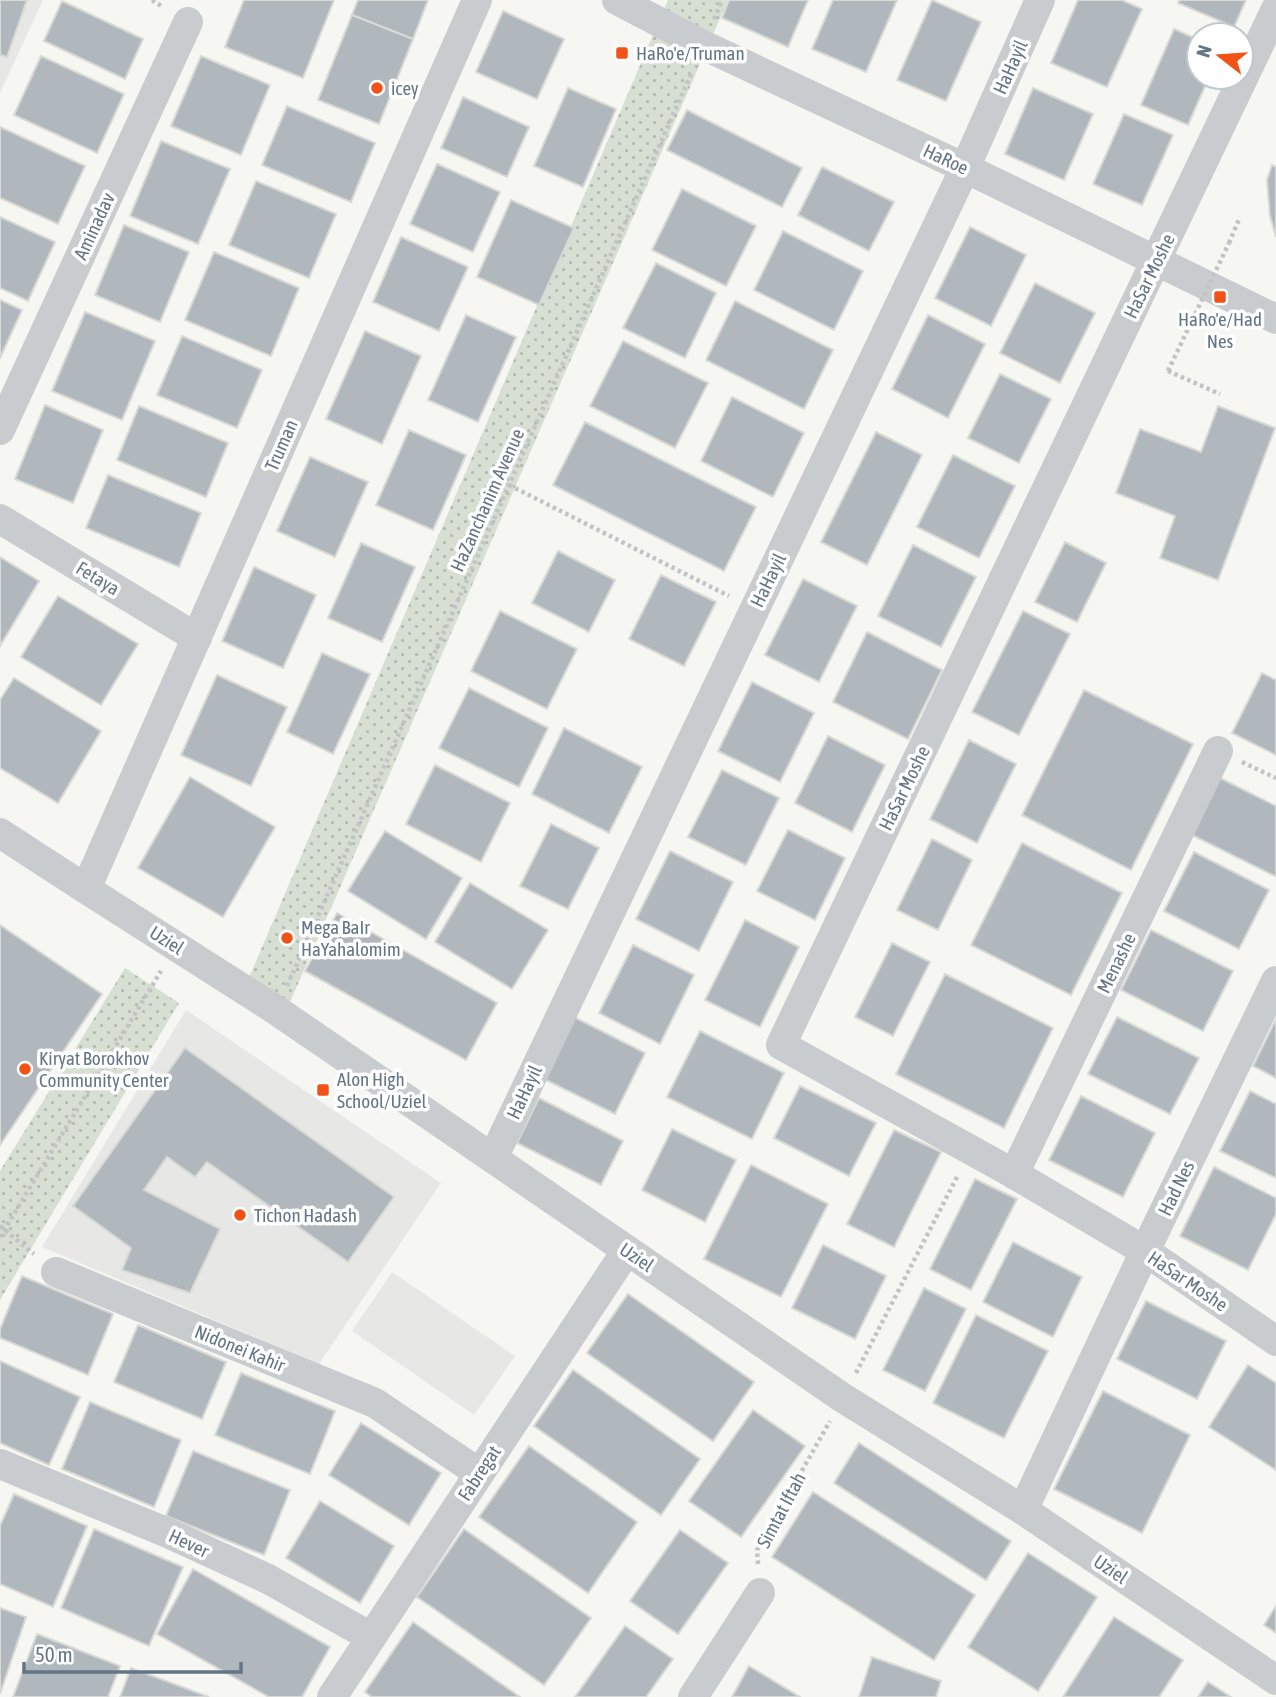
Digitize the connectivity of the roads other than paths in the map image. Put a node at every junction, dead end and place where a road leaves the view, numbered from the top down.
1 (477, 0) edge
2 (617, 0) edge
3 (1040, 0) edge
4 (1276, 9) edge
5 (188, 22) dead end
6 (965, 168) junction
7 (1156, 260) junction
8 (1276, 319) edge
9 (0, 430) edge
10 (0, 519) edge
11 (197, 638) junction
12 (1218, 751) dead end
13 (0, 833) edge
14 (86, 889) junction
15 (1276, 981) edge
16 (493, 1158) junction
17 (1014, 1174) junction
18 (627, 1250) junction
19 (1145, 1251) junction
20 (57, 1272) road end
21 (1276, 1341) edge
22 (0, 1464) edge
23 (479, 1473) junction
24 (1023, 1510) junction
25 (760, 1593) road end
26 (371, 1637) junction
27 (1276, 1680) edge
28 (332, 1697) edge
29 (693, 1697) edge

1 - 11 street, Truman
2 - 6 street, HaRoe
3 - 6 street, HaHayil
4 - 7 street, HaSar Moshe
5 - 9 street, Aminadav
6 - 7 street, HaRoe
6 - 16 street, HaHayil
7 - 8 street, HaRoe
7 - 17 street, HaSar Moshe
10 - 11 street, Fetaya
11 - 14 street, Truman
12 - 17 street, Menashe
13 - 14 street, Uziel
14 - 16 street, Uziel
15 - 19 street, Had Nes
16 - 18 street, Uziel
17 - 19 street, HaSar Moshe
18 - 23 street, Fabregat
18 - 24 street, Uziel
19 - 21 street, HaSar Moshe
19 - 24 street, Had Nes
20 - 23 street, Nidonei Kahir
22 - 26 street, Hever
23 - 26 street, Fabregat
24 - 27 street, Uziel
25 - 29 street
26 - 28 street, Fabregat

